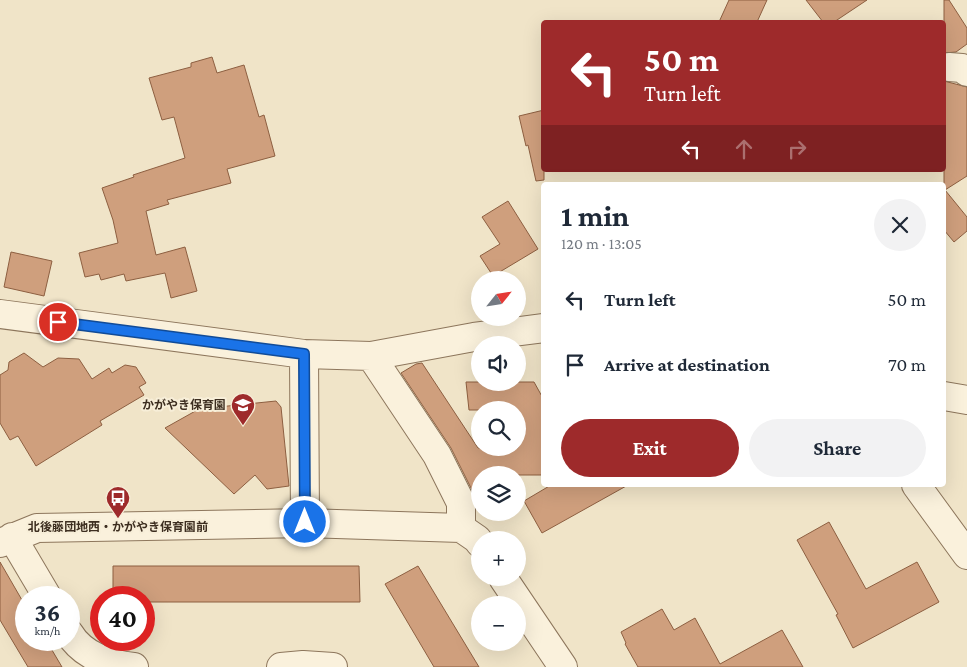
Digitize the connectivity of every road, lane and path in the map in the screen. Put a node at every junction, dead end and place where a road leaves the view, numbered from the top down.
1 (0, 314) edge
2 (541, 328) edge
3 (304, 354) junction
4 (371, 356) junction
5 (946, 396) edge
6 (967, 400) edge
7 (917, 487) edge
8 (305, 522) junction
9 (470, 536) edge
10 (6, 540) edge
11 (967, 556) edge
12 (39, 586) edge
13 (508, 586) edge
14 (80, 645) edge
15 (134, 667) edge
16 (281, 667) edge
17 (333, 667) edge
18 (563, 667) edge

1 - 3 street
2 - 4 street
3 - 4 street
3 - 8 street
4 - 9 street
5 - 6 street
7 - 11 street
8 - 9 street
8 - 10 street
10 - 12 street
13 - 18 street
14 - 15 street
16 - 17 street

